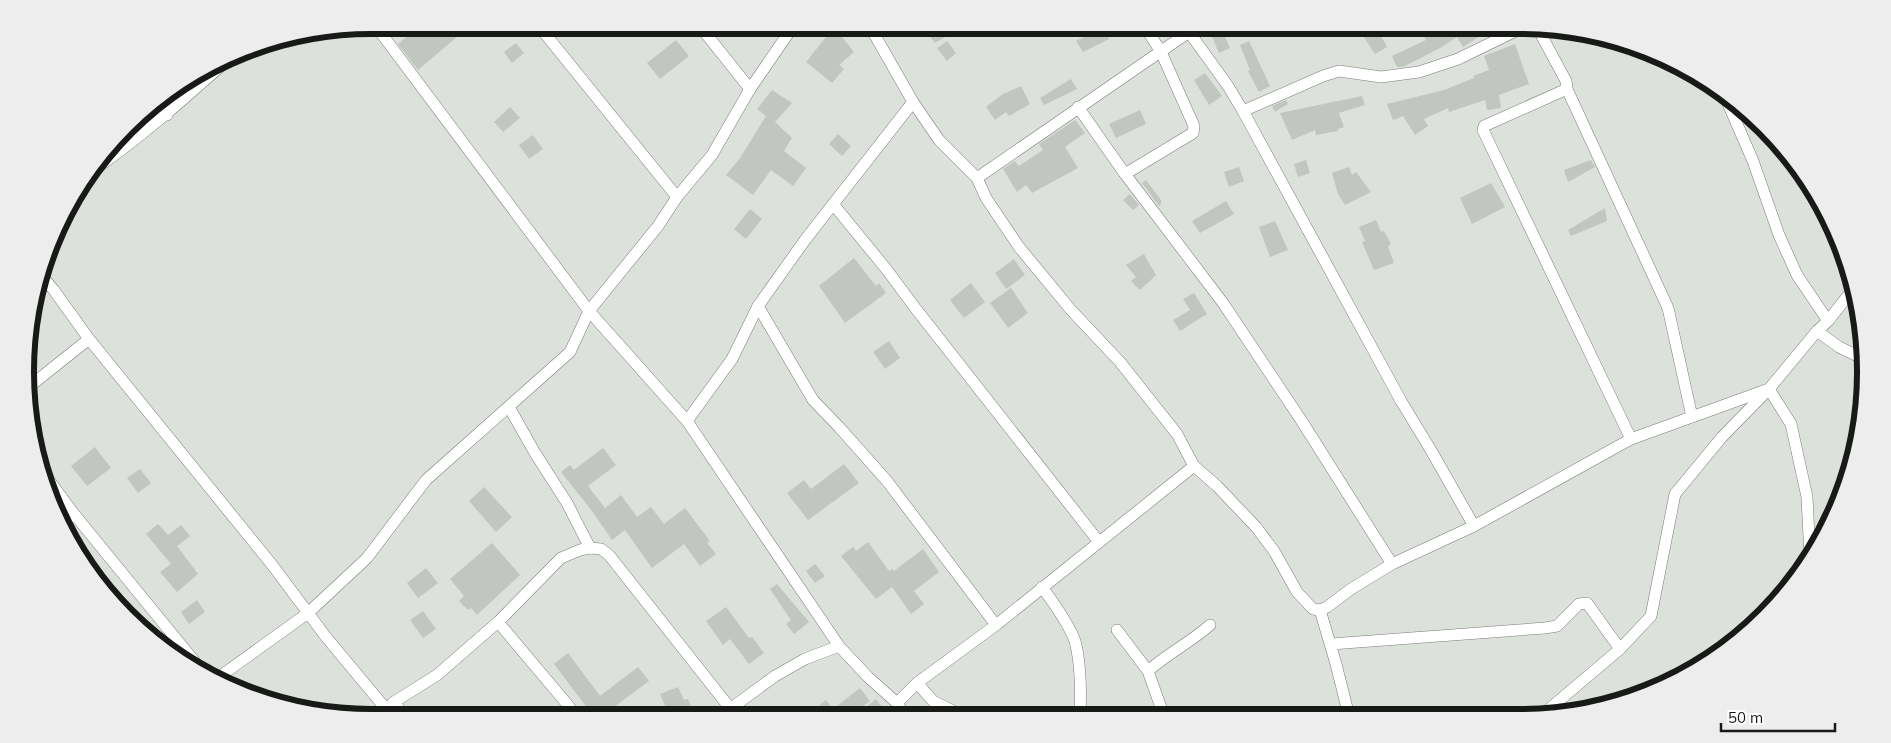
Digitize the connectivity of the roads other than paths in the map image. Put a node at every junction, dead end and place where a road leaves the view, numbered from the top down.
1 (382, 34) edge
2 (545, 34) edge
3 (706, 34) edge
4 (788, 34) edge
5 (874, 34) edge
6 (1150, 34) edge
7 (1182, 34) edge
8 (1193, 34) edge
9 (1510, 34) edge
10 (1541, 34) edge
11 (1161, 52) junction
12 (212, 74) edge
13 (750, 89) junction
14 (1567, 89) junction
15 (913, 102) junction
16 (1078, 107) junction
17 (162, 108) edge
18 (1730, 108) edge
19 (1243, 111) junction
20 (167, 115) junction
21 (111, 158) edge
22 (1125, 174) junction
23 (977, 178) junction
24 (677, 197) junction
25 (833, 204) junction
26 (46, 281) edge
27 (1848, 295) edge
28 (758, 306) junction
29 (589, 311) junction
30 (1828, 321) junction
31 (1817, 331) junction
32 (90, 339) junction
33 (1857, 356) edge
34 (34, 383) edge
35 (1768, 389) junction
36 (509, 407) junction
37 (1692, 417) junction
38 (688, 421) junction
39 (1631, 439) junction
40 (1194, 466) junction
41 (55, 488) edge
42 (74, 514) junction
43 (68, 519) edge
44 (1474, 526) junction
45 (1099, 542) junction
46 (1809, 544) edge
47 (590, 548) junction
48 (1392, 564) junction
49 (1042, 587) junction
50 (1320, 610) junction
51 (308, 613) junction
52 (498, 622) junction
53 (996, 625) junction
54 (1210, 625) dead end
55 (1118, 630) dead end
56 (1331, 644) junction
57 (839, 646) junction
58 (1620, 649) junction
59 (190, 656) edge
60 (1148, 671) junction
61 (223, 674) edge
62 (917, 683) junction
63 (897, 703) junction
64 (1550, 708) edge
65 (385, 709) edge
66 (387, 709) edge
67 (569, 709) edge
68 (731, 709) edge
69 (738, 709) edge
70 (901, 709) edge
71 (949, 709) edge
72 (1080, 709) edge
73 (1162, 709) edge
74 (1348, 709) edge

1 - 29 street
2 - 24 street
3 - 13 street
4 - 13 street
5 - 15 street
6 - 11 street
7 - 11 street
8 - 19 street
9 - 19 street
10 - 14 street
11 - 16 street
11 - 22 street
12 - 20 street
13 - 24 street
14 - 37 street
14 - 39 street
15 - 23 street
15 - 25 street
16 - 22 street
16 - 23 street
17 - 20 street
18 - 30 street
19 - 44 street
20 - 21 street
22 - 48 street
23 - 40 street
24 - 29 street
25 - 28 street
25 - 45 street
26 - 32 street
27 - 30 street
28 - 38 street
28 - 53 street
29 - 36 street
29 - 38 street
30 - 31 street
31 - 33 street
31 - 35 street
32 - 34 street
32 - 51 street
35 - 37 street
35 - 46 street
35 - 58 street
36 - 47 street
36 - 51 street
37 - 39 street
38 - 57 street
39 - 44 street
40 - 45 street
40 - 50 street
41 - 42 street
42 - 43 street
42 - 59 street
44 - 48 street
45 - 49 street
47 - 52 street
47 - 68 street
48 - 50 street
49 - 53 street
49 - 72 street
50 - 56 street
51 - 61 street
51 - 65 street
52 - 66 street
52 - 67 street
53 - 62 street
54 - 60 street
55 - 60 street
56 - 58 street
56 - 74 street
57 - 63 street
57 - 69 street
58 - 64 street
60 - 73 street
62 - 63 street
62 - 71 street
63 - 70 street

